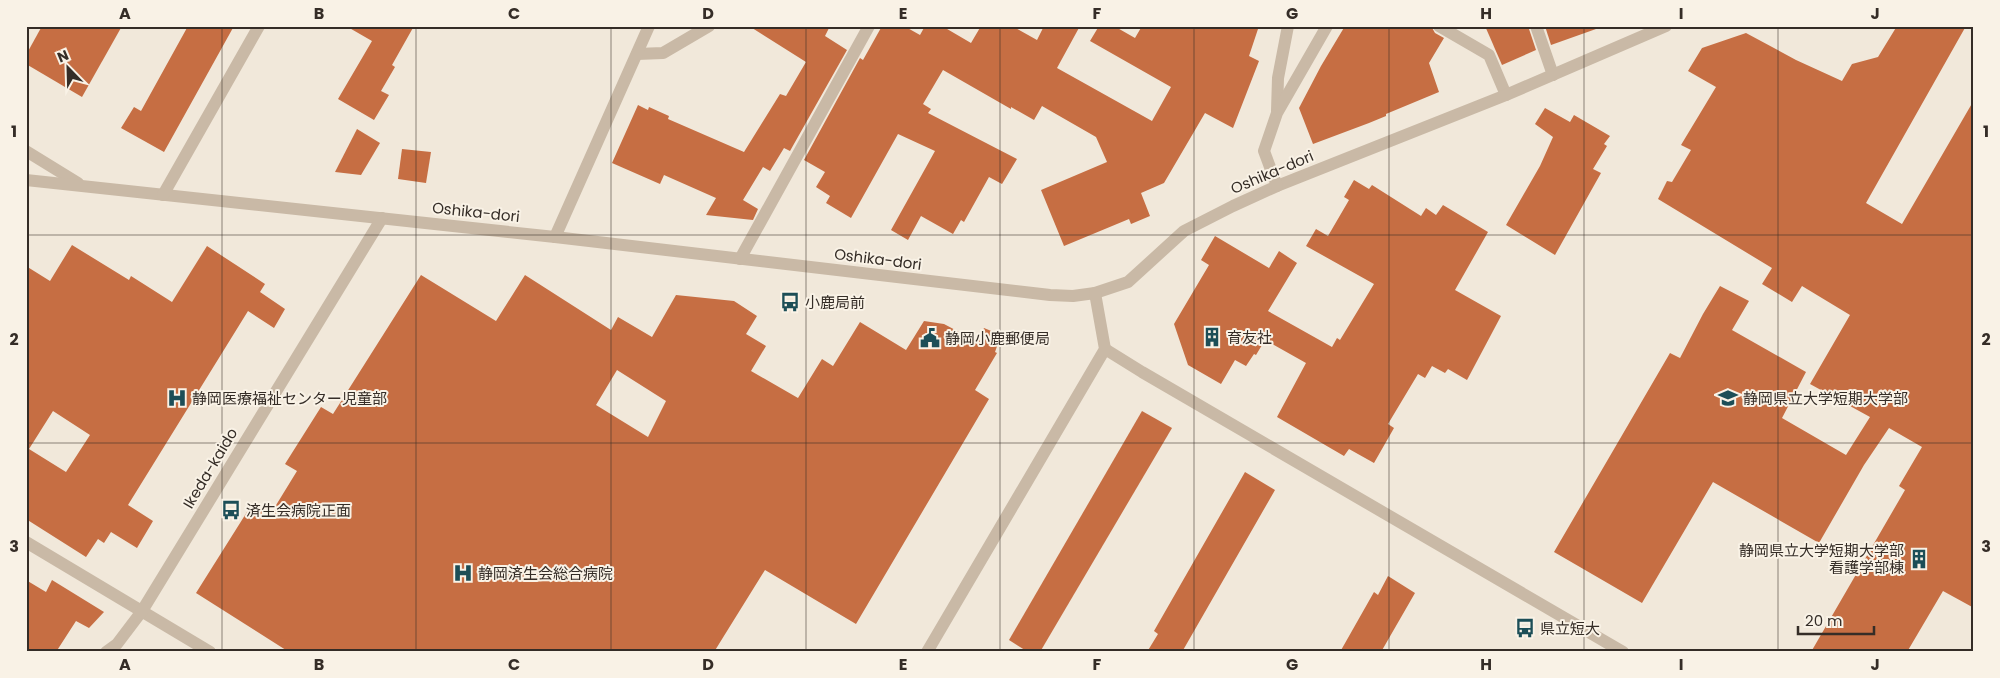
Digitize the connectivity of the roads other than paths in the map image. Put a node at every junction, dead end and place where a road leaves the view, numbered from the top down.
1 (259, 26) edge
2 (649, 26) edge
3 (709, 26) edge
4 (869, 26) edge
5 (1288, 26) edge
6 (1327, 26) edge
7 (1439, 26) edge
8 (1536, 26) edge
9 (1666, 26) edge
10 (636, 54) junction
11 (1554, 75) junction
12 (1506, 95) junction
13 (1277, 114) junction
14 (26, 151) edge
15 (26, 180) edge
16 (82, 186) junction
17 (1277, 186) junction
18 (163, 195) junction
19 (382, 218) junction
20 (555, 237) junction
21 (740, 259) junction
22 (1095, 292) junction
23 (1105, 349) junction
24 (26, 542) edge
25 (142, 611) junction
26 (106, 652) edge
27 (210, 652) edge
28 (927, 652) edge
29 (1623, 652) edge

1 - 18 street
2 - 10 street
3 - 10 street
4 - 21 street
5 - 13 street
6 - 13 street
7 - 12 street
8 - 11 street
9 - 11 street, Oshika-dori
10 - 20 street
11 - 12 street, Oshika-dori
12 - 17 street, Oshika-dori
13 - 17 street
14 - 16 street
15 - 16 street, Oshika-dori
16 - 18 street, Oshika-dori
17 - 22 street, Oshika-dori
18 - 19 street, Oshika-dori
19 - 20 street, Oshika-dori
19 - 25 street, Ikeda-kaido
20 - 21 street, Oshika-dori
21 - 22 street, Oshika-dori
22 - 23 street
23 - 28 street
23 - 29 street
24 - 25 street
25 - 26 street, Ikeda-kaido
25 - 27 street

